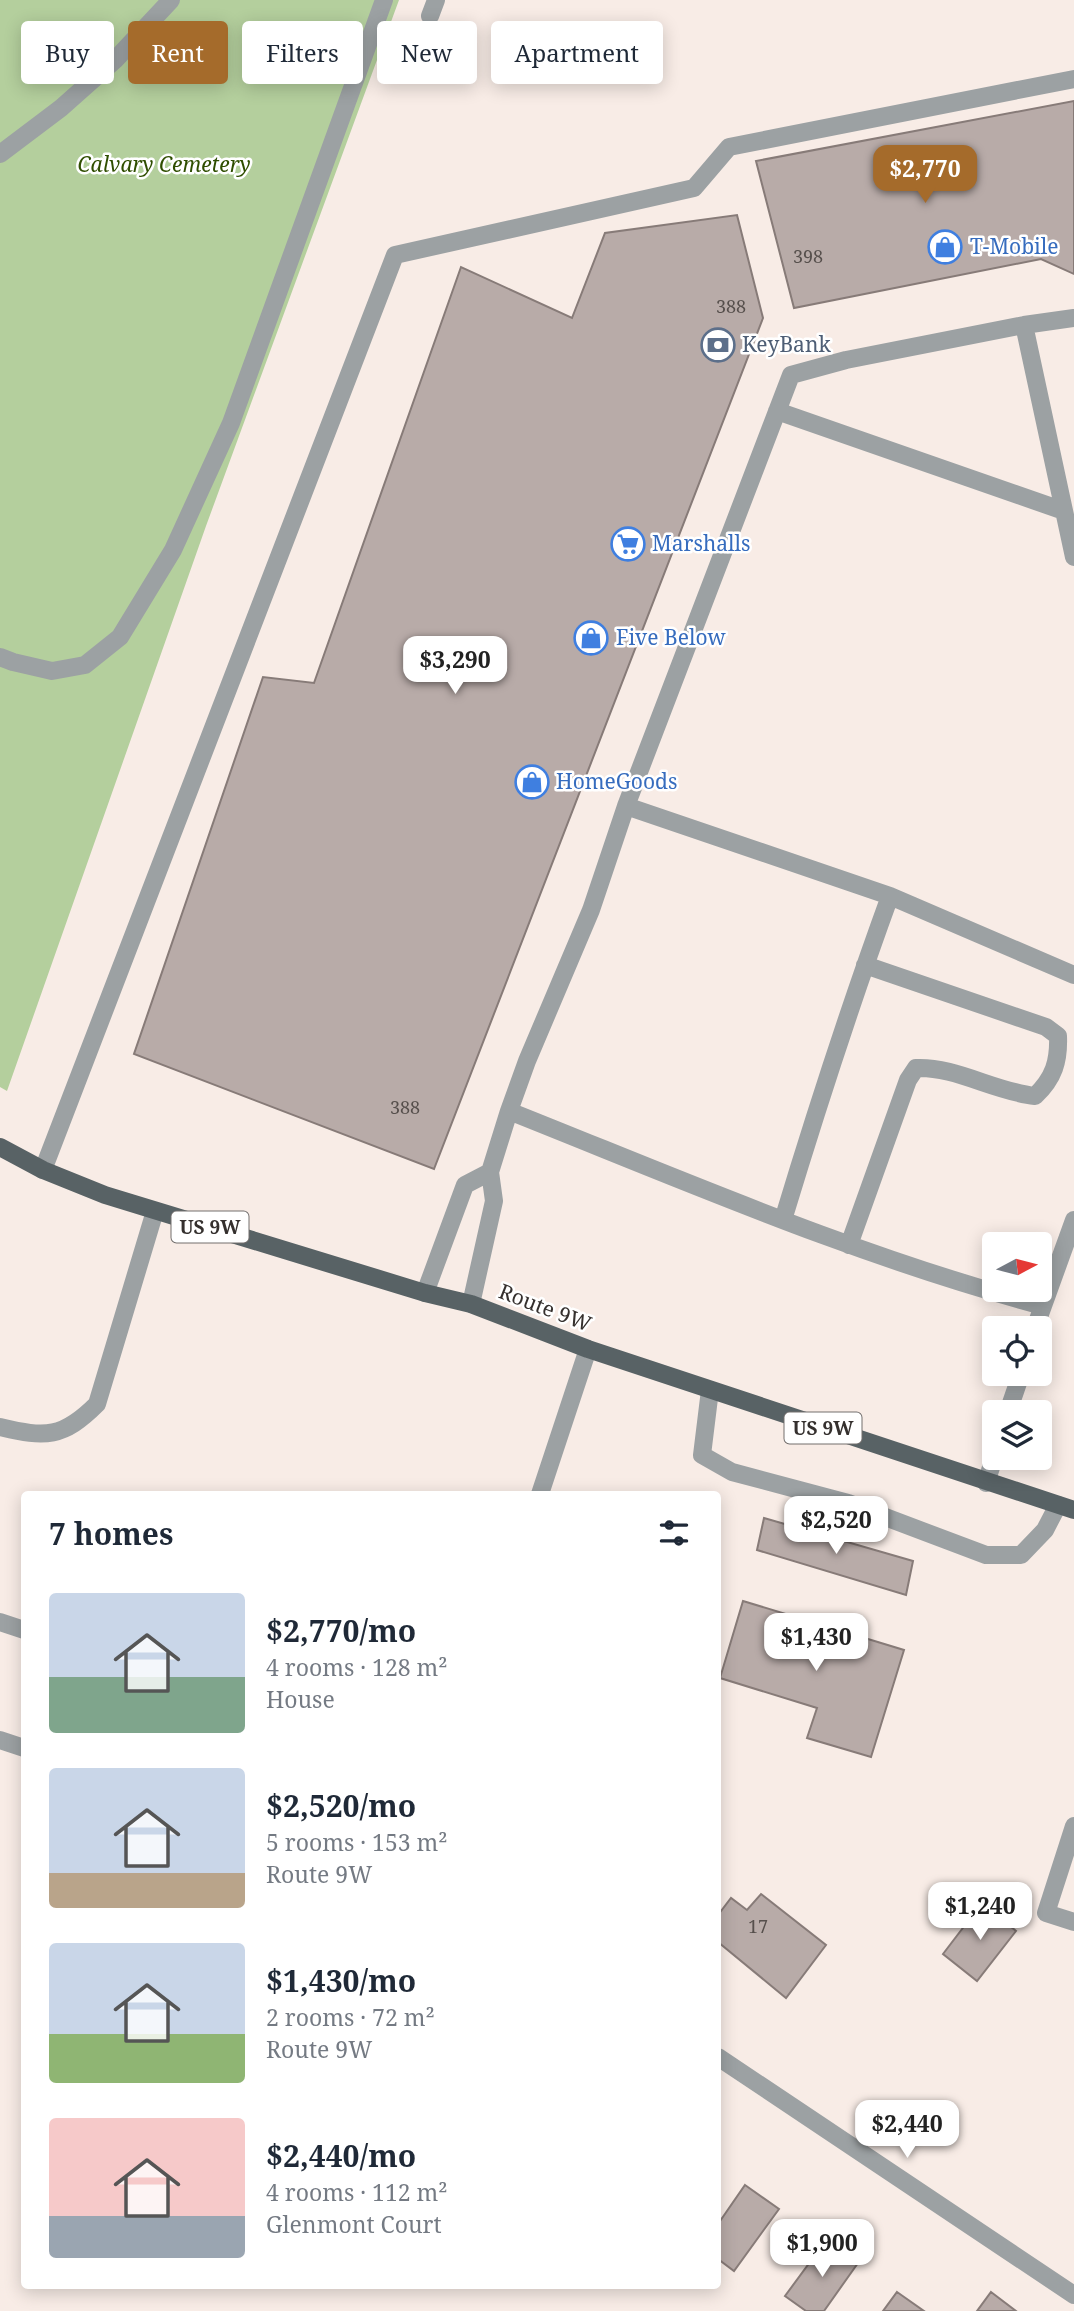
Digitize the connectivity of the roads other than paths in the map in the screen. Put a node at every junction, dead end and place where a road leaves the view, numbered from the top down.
1 (170, 0) edge
2 (384, 0) edge
3 (1074, 79) edge
4 (0, 154) edge
5 (1074, 318) edge
6 (1024, 325) junction
7 (777, 411) junction
8 (1064, 511) junction
9 (1074, 556) edge
10 (0, 657) edge
11 (626, 806) junction
12 (890, 896) junction
13 (865, 965) junction
14 (1074, 975) edge
15 (509, 1111) junction
16 (0, 1147) edge
17 (43, 1170) junction
18 (490, 1172) junction
19 (155, 1211) junction
20 (783, 1220) junction
21 (1074, 1220) edge
22 (849, 1245) junction
23 (425, 1293) junction
24 (471, 1304) junction
25 (1043, 1306) junction
26 (1039, 1316) edge
27 (589, 1349) junction
28 (710, 1390) junction
29 (0, 1427) edge
30 (990, 1470) edge
31 (986, 1483) junction
32 (541, 1491) edge
33 (1066, 1508) edge
34 (0, 1622) edge
35 (21, 1629) edge
36 (0, 1740) edge
37 (21, 1747) edge
38 (1074, 1826) edge
39 (1074, 1922) edge
40 (721, 2059) edge
41 (1074, 2295) edge

1 - 4 street
2 - 10 street
3 - 17 street
5 - 6 street
6 - 7 street
6 - 8 street
7 - 8 street
7 - 11 street
8 - 9 street
11 - 12 street
11 - 15 street
12 - 13 street
12 - 14 street
13 - 20 street
13 - 22 street
15 - 18 street
15 - 20 street
16 - 17 main road, Route 9W / US 9W
17 - 19 main road, Route 9W / US 9W
18 - 23 street
18 - 24 street
19 - 23 main road, Route 9W / US 9W
19 - 29 street
20 - 22 street
21 - 25 street
22 - 25 street
23 - 24 main road, Route 9W / US 9W
24 - 27 main road, Route 9W / US 9W
25 - 26 street
27 - 28 main road, Route 9W / US 9W
27 - 32 street
28 - 31 main road, Route 9W / US 9W
28 - 33 street
30 - 31 street
31 - 33 main road, Route 9W / US 9W
34 - 35 street
36 - 37 street
38 - 39 street
40 - 41 street

